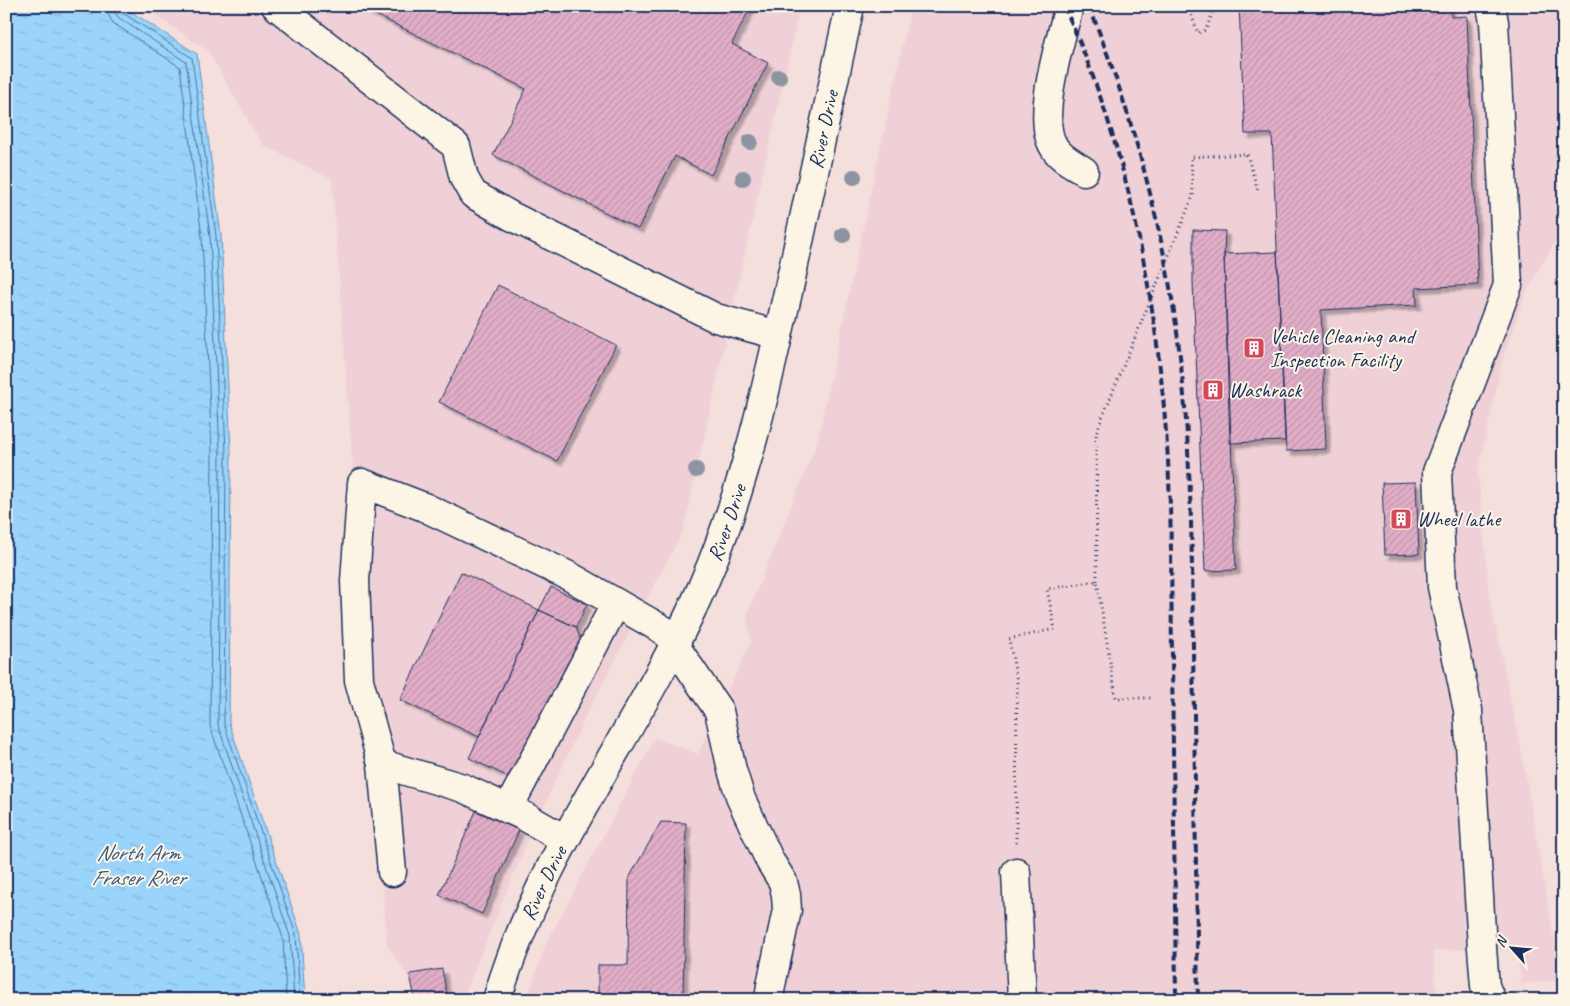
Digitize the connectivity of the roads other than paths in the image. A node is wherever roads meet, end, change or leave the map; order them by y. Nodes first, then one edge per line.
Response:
1 (276, 6) edge
2 (850, 6) edge
3 (1069, 6) edge
4 (1491, 6) edge
5 (1084, 172) dead end
6 (778, 335) junction
7 (616, 603) junction
8 (675, 644) junction
9 (382, 764) junction
10 (508, 809) junction
11 (564, 839) junction
12 (392, 872) dead end
13 (1016, 872) road end
14 (497, 1000) edge
15 (769, 1000) edge
16 (1022, 1000) edge
17 (1491, 1000) edge

1 - 6 street
2 - 6 street, River Drive
3 - 5 street
4 - 17 street
6 - 8 street, River Drive
7 - 8 street
7 - 9 street
7 - 10 street
8 - 11 street, River Drive
8 - 15 street
9 - 10 street
9 - 12 street
10 - 11 street
11 - 14 street, River Drive
13 - 16 street

